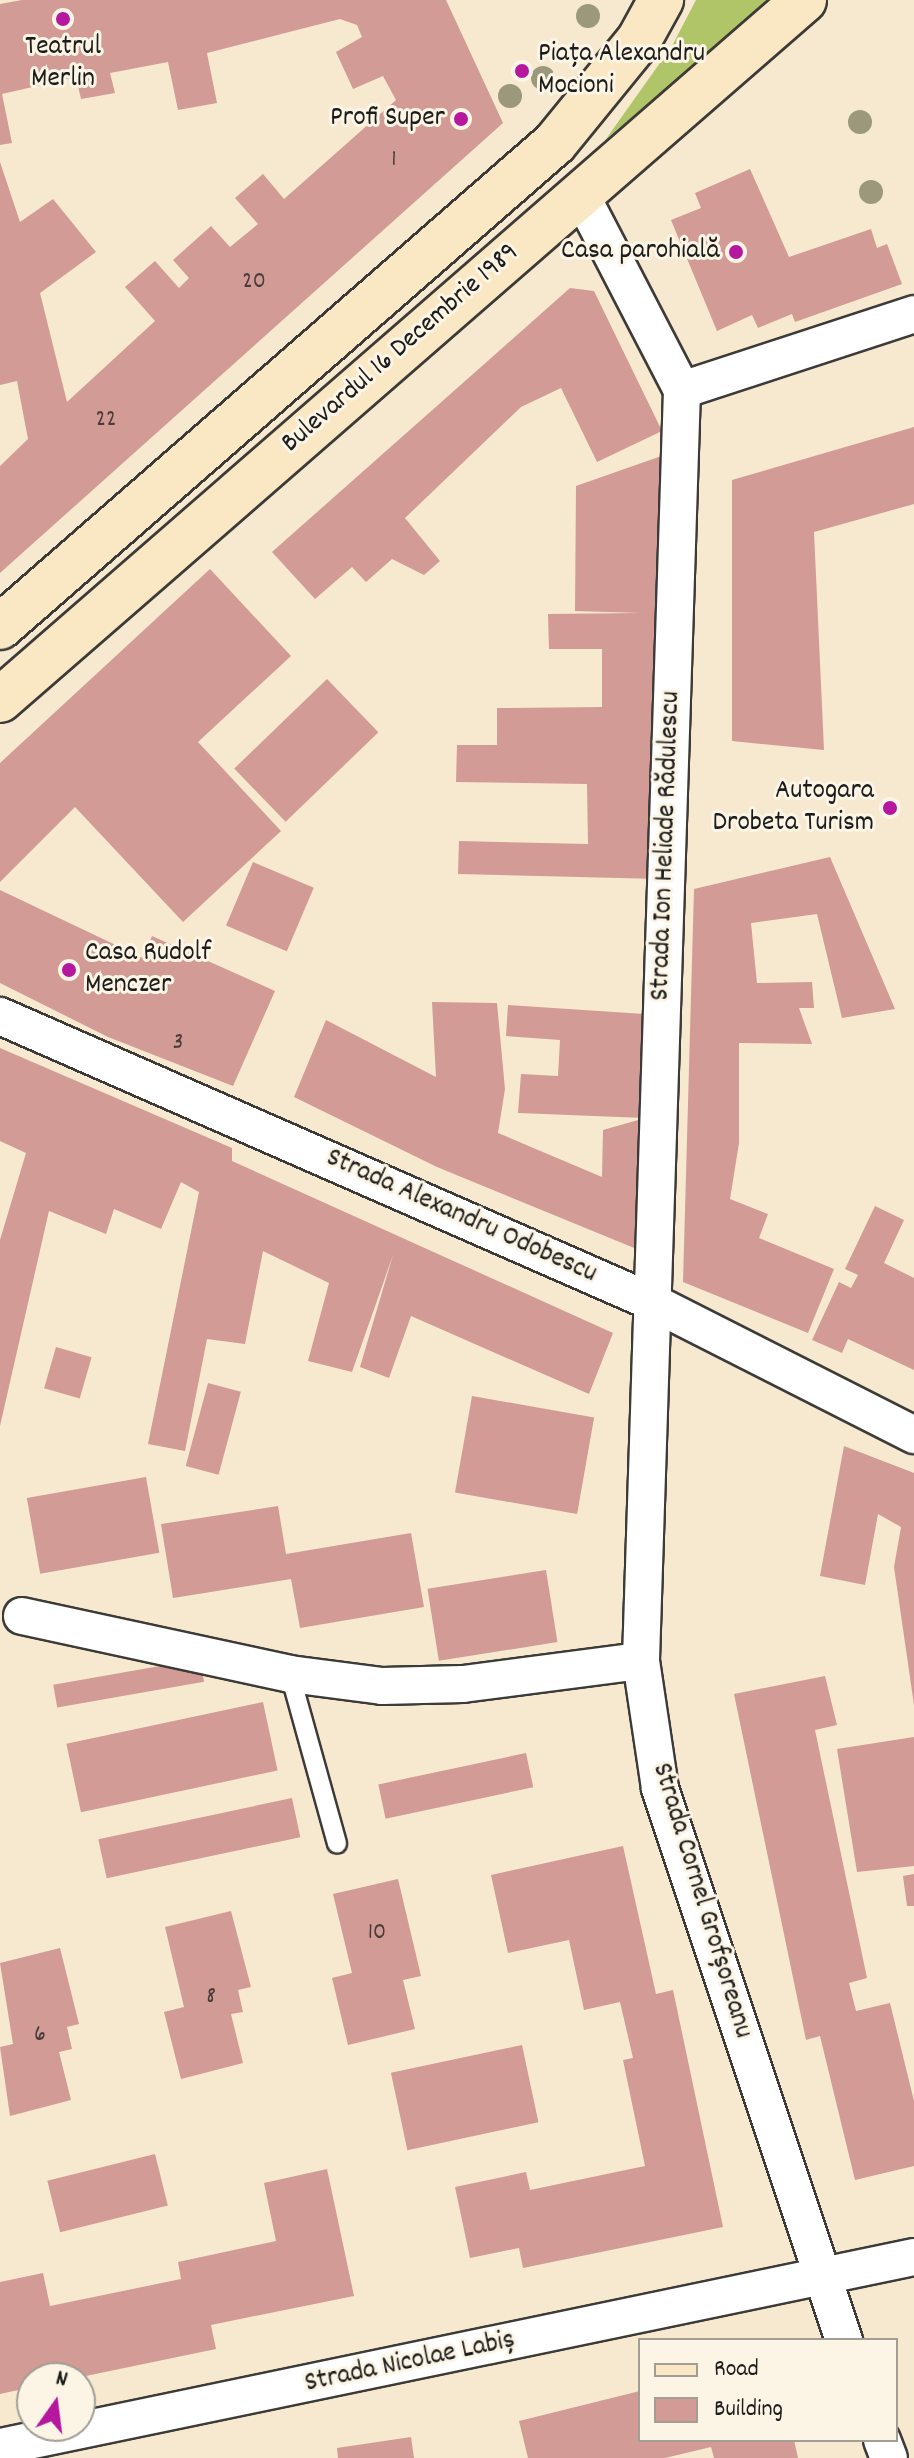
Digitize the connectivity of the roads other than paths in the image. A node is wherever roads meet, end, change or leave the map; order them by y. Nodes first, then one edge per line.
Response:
1 (661, 0) edge
2 (804, 0) edge
3 (582, 197) junction
4 (914, 314) edge
5 (682, 390) junction
6 (0, 627) edge
7 (0, 700) edge
8 (0, 1016) edge
9 (652, 1302) junction
10 (913, 1432) edge
11 (22, 1616) dead end
12 (641, 1661) junction
13 (290, 1674) junction
14 (337, 1844) dead end
15 (914, 2257) edge
16 (820, 2277) junction
17 (843, 2338) edge
18 (0, 2447) edge

1 - 6 main road, Bulevardul 16 Decembrie 1989
2 - 3 main road, Bulevardul 16 Decembrie 1989
3 - 5 street
3 - 7 main road, Bulevardul 16 Decembrie 1989
4 - 5 street
5 - 9 street, Strada Ion Heliade Rădulescu
8 - 9 street, Strada Alexandru Odobescu
9 - 10 street, Strada Alexandru Odobescu
9 - 12 street, Strada Cornel Grofșoreanu
11 - 13 street
12 - 13 street
12 - 16 street, Strada Cornel Grofșoreanu
13 - 14 lane
15 - 16 street, Strada Nicolae Labiș
16 - 17 street, Strada Cornel Grofșoreanu
16 - 18 street, Strada Nicolae Labiș

